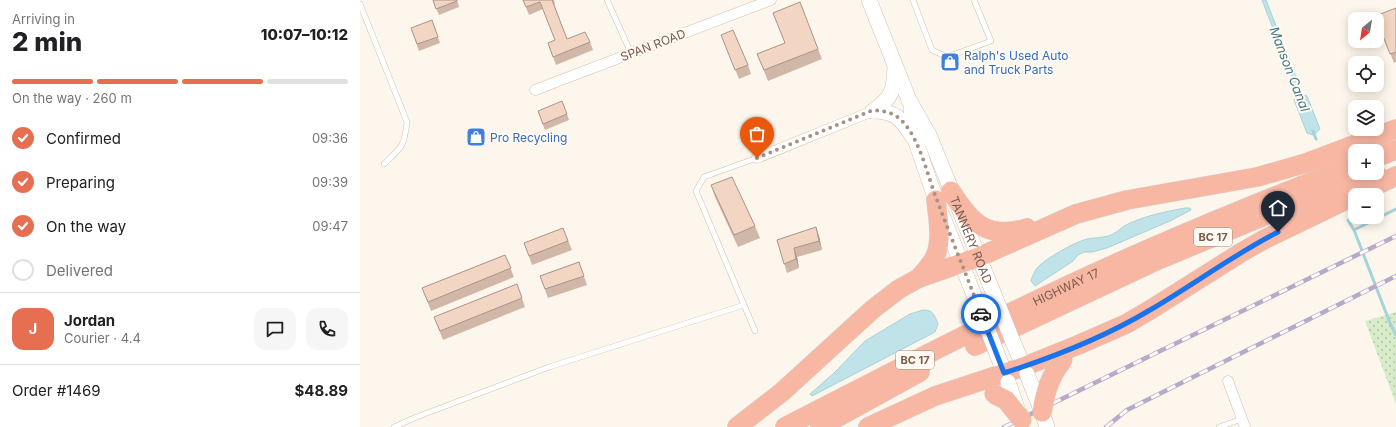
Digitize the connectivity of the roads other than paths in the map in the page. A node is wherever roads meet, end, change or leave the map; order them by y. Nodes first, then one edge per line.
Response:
1 (607, 0) edge
2 (771, 0) edge
3 (870, 0) edge
4 (913, 0) edge
5 (974, 0) edge
6 (360, 4) edge
7 (632, 53) junction
8 (895, 62) junction
9 (535, 90) dead end
10 (909, 100) junction
11 (873, 110) junction
12 (1396, 129) edge
13 (915, 139) junction
14 (1396, 150) edge
15 (1384, 154) edge
16 (757, 158) joint
17 (384, 164) dead end
18 (1396, 165) edge
19 (1348, 168) edge
20 (1384, 170) edge
21 (1396, 176) edge
22 (1357, 180) edge
23 (944, 195) junction
24 (1055, 222) junction
25 (970, 260) junction
26 (919, 278) junction
27 (744, 305) junction
28 (755, 331) dead end
29 (1078, 345) junction
30 (1025, 371) junction
31 (1006, 377) junction
32 (1228, 381) dead end
33 (935, 396) junction
34 (1045, 420) edge
35 (1023, 423) edge
36 (1244, 423) edge
37 (394, 427) edge
38 (737, 427) edge
39 (785, 427) edge
40 (820, 427) edge
41 (868, 427) edge
42 (1219, 427) edge

1 - 7 lane
2 - 7 street, SPAN ROAD
3 - 8 main road, TANNERY ROAD
4 - 5 lane
6 - 17 lane
7 - 9 street, SPAN ROAD
8 - 10 main road, TANNERY ROAD
8 - 11 main road
10 - 13 main road, TANNERY ROAD
10 - 23 main road, TANNERY ROAD
11 - 13 main road
11 - 16 street
12 - 24 highway
13 - 23 main road, TANNERY ROAD
14 - 15 highway
16 - 27 lane
18 - 20 highway, HIGHWAY 17 / BC 17
19 - 39 highway, HIGHWAY 17 / BC 17
21 - 29 highway
22 - 40 highway, HIGHWAY 17 / BC 17
23 - 24 highway
23 - 25 main road, TANNERY ROAD
23 - 26 highway
24 - 25 highway
25 - 26 highway
25 - 30 main road, TANNERY ROAD, bridge
25 - 31 main road, TANNERY ROAD, bridge
26 - 38 highway
27 - 28 lane
27 - 37 lane
29 - 30 highway
29 - 34 highway, bridge
30 - 31 highway
30 - 34 main road, TANNERY ROAD, bridge
31 - 33 highway
31 - 35 main road, TANNERY ROAD, bridge
32 - 36 street
33 - 35 highway, bridge
33 - 41 highway
36 - 42 lane

